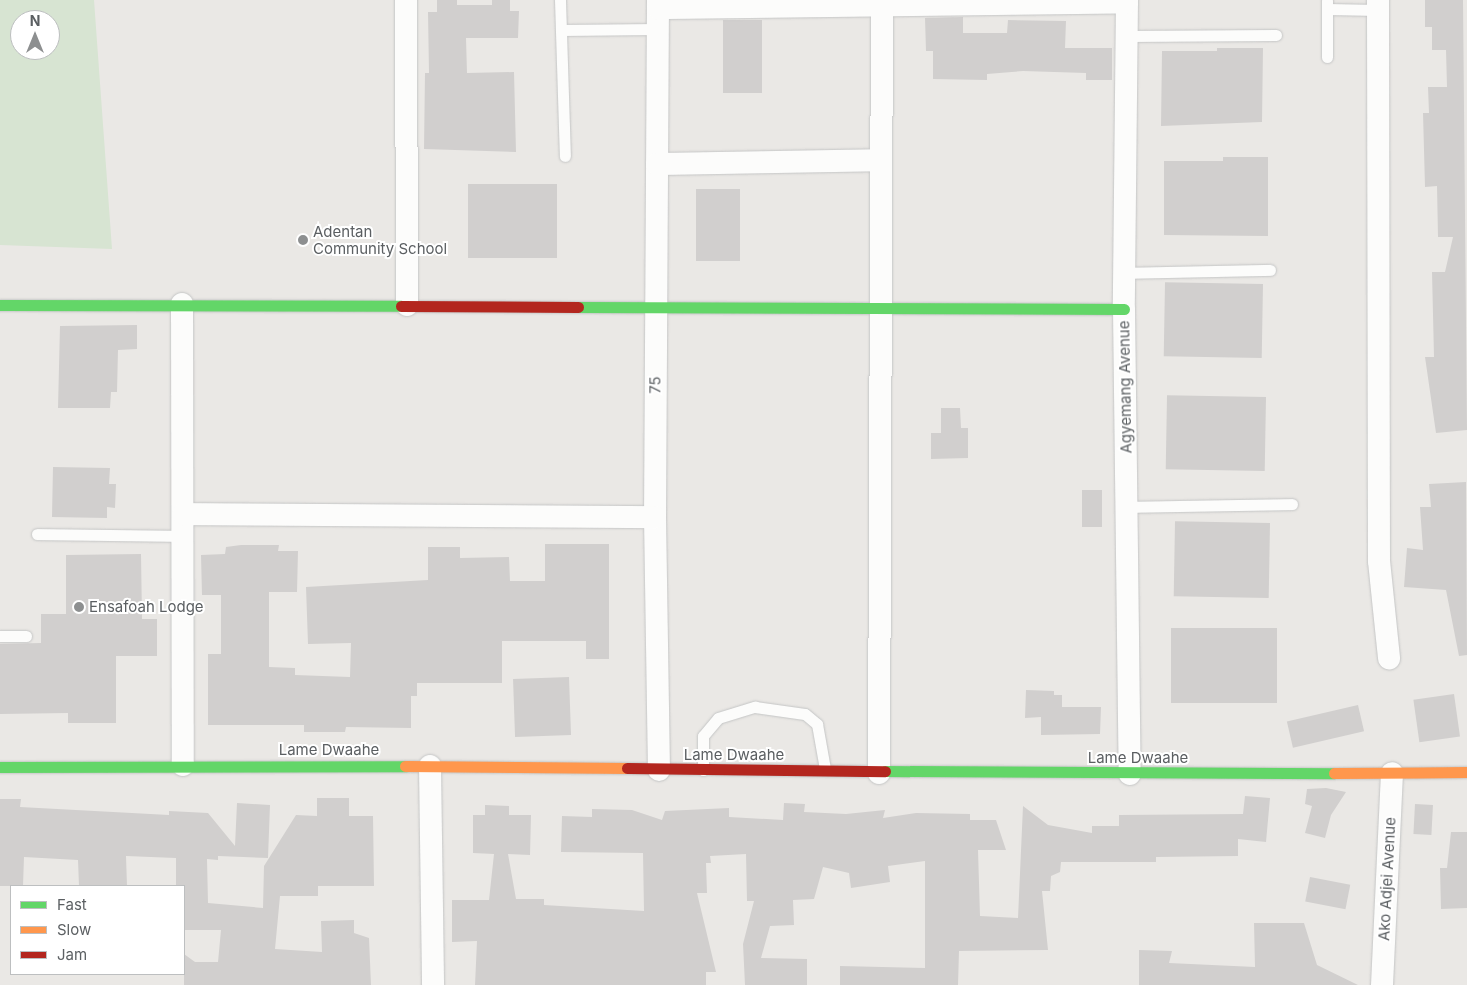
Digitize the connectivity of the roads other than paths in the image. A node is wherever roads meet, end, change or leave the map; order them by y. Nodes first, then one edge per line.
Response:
1 (406, 0) edge
2 (560, 0) edge
3 (1127, 1) edge
4 (882, 3) edge
5 (1327, 5) edge
6 (1378, 5) edge
7 (657, 12) edge
8 (561, 30) junction
9 (1276, 35) dead end
10 (1127, 36) junction
11 (1327, 57) dead end
12 (565, 156) dead end
13 (881, 160) junction
14 (657, 164) junction
15 (1270, 270) dead end
16 (1124, 273) junction
17 (182, 304) junction
18 (0, 305) edge
19 (407, 305) junction
20 (655, 307) junction
21 (880, 308) junction
22 (1124, 309) junction
23 (1292, 504) dead end
24 (1126, 507) junction
25 (655, 517) junction
26 (183, 525) junction
27 (36, 534) dead end
28 (0, 636) edge
29 (26, 636) dead end
30 (1389, 658) dead end
31 (183, 764) junction
32 (430, 766) junction
33 (0, 767) edge
34 (825, 769) junction
35 (659, 770) junction
36 (703, 770) junction
37 (1467, 772) edge
38 (879, 773) junction
39 (1392, 773) junction
40 (1130, 774) junction
41 (433, 985) edge
42 (1382, 985) edge

1 - 19 street
2 - 8 lane
3 - 4 street
3 - 10 street, Agyemang Avenue
4 - 7 street
4 - 13 street
5 - 6 lane
5 - 11 lane
6 - 30 street
7 - 8 lane
7 - 14 street, 75
8 - 12 lane
9 - 10 lane
10 - 16 street, Agyemang Avenue
13 - 14 street
13 - 21 street
14 - 20 street, 75
15 - 16 lane
16 - 22 street, Agyemang Avenue
17 - 18 street
17 - 19 street
17 - 26 street
19 - 20 street
20 - 21 street
20 - 25 street, 75
21 - 22 street
21 - 38 street
22 - 24 street, Agyemang Avenue
23 - 24 lane
24 - 40 street, Agyemang Avenue
25 - 26 street
25 - 35 street, 75
26 - 27 lane
26 - 31 street
28 - 29 lane
31 - 32 street, Lame Dwaahe
31 - 33 street, Lame Dwaahe
32 - 35 street, Lame Dwaahe
32 - 41 street
34 - 36 street, Lame Dwaahe
34 - 36 lane
34 - 38 street, Lame Dwaahe
35 - 36 street, Lame Dwaahe
37 - 39 street, Lame Dwaahe
38 - 40 street, Lame Dwaahe
39 - 40 street, Lame Dwaahe
39 - 42 street, Ako Adjei Avenue

